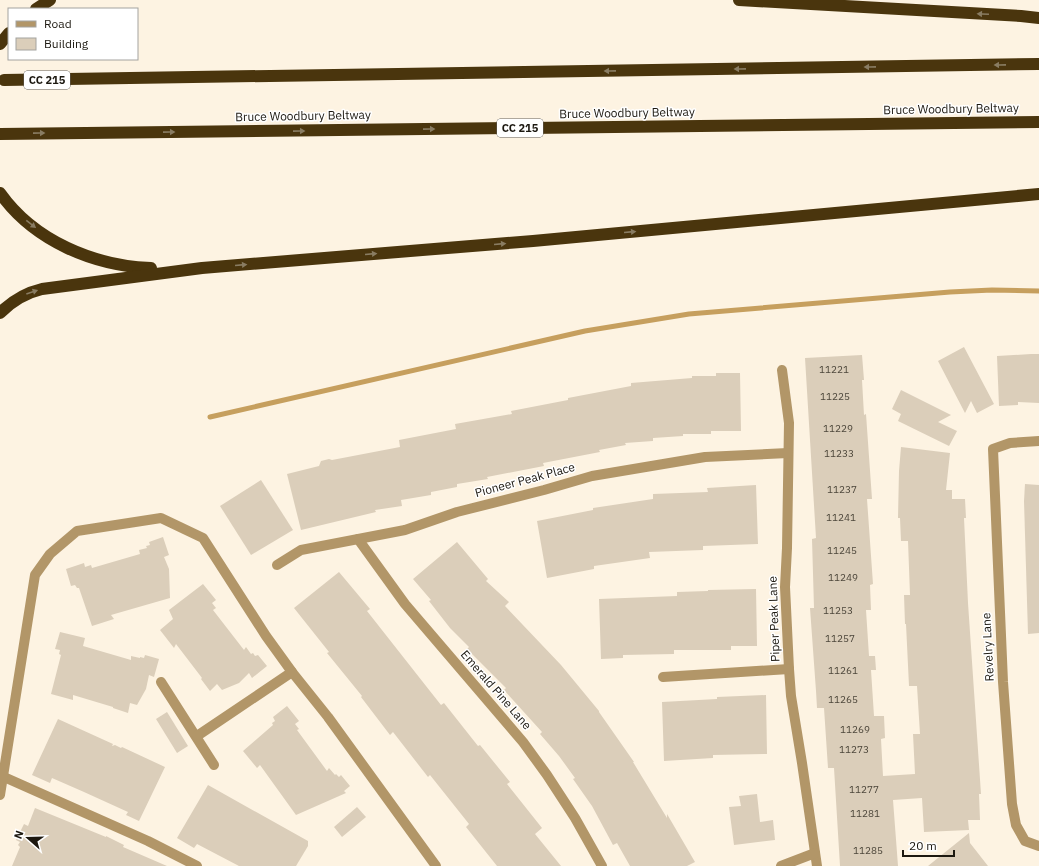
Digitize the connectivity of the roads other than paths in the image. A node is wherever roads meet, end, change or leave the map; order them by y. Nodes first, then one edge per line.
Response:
1 (50, 0) edge
2 (739, 0) edge
3 (38, 8) edge
4 (1039, 18) edge
5 (8, 34) edge
6 (0, 44) edge
7 (1039, 64) edge
8 (4, 80) dead end
9 (1039, 122) edge
10 (0, 134) edge
11 (1039, 194) edge
12 (1, 195) edge
13 (202, 268) junction
14 (0, 313) edge
15 (782, 370) dead end
16 (1039, 441) edge
17 (788, 453) junction
18 (358, 539) junction
19 (277, 565) dead end
20 (789, 669) junction
21 (292, 672) junction
22 (663, 677) dead end
23 (161, 682) dead end
24 (197, 736) junction
25 (214, 765) dead end
26 (4, 777) junction
27 (0, 795) edge
28 (1039, 846) edge
29 (815, 853) junction
30 (197, 866) edge
31 (436, 866) edge
32 (602, 866) edge
33 (781, 866) edge
34 (816, 866) edge

1 - 3 highway
4 -> 2 highway
5 - 6 highway
7 -> 8 highway, CC 215
10 -> 9 highway, Bruce Woodbury Beltway / CC 215
13 -> 11 highway
12 -> 13 highway
14 -> 13 highway
15 - 17 street, Piper Peak Lane
16 - 28 street, Revelry Lane
17 - 18 street, Pioneer Peak Place
17 - 20 street, Piper Peak Lane
18 - 19 street, Pioneer Peak Place
18 - 32 street, Emerald Pine Lane
20 - 22 street
20 - 29 street, Piper Peak Lane
21 - 24 street
21 - 26 street
21 - 31 street
23 - 24 street
24 - 25 street
26 - 27 street
26 - 30 street
29 - 33 street
29 - 34 street, Piper Peak Lane

